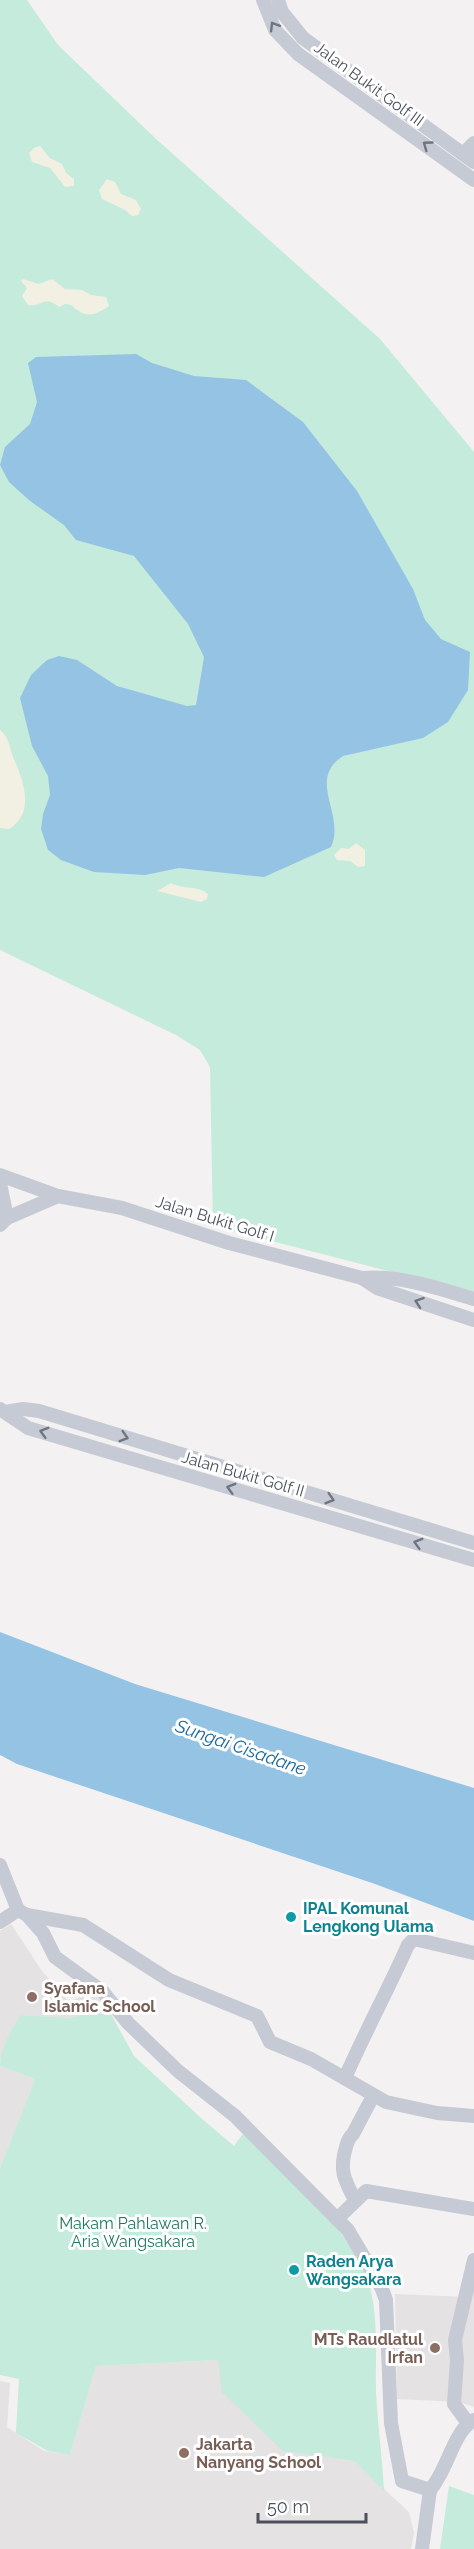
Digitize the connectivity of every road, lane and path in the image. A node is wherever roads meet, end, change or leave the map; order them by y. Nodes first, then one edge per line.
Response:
1 (263, 0) edge
2 (278, 0) edge
3 (474, 142) edge
4 (469, 158) edge
5 (474, 180) edge
6 (0, 1175) edge
7 (0, 1182) edge
8 (58, 1196) junction
9 (3, 1221) edge
10 (362, 1278) junction
11 (474, 1299) edge
12 (474, 1320) edge
13 (3, 1410) edge
14 (474, 1543) edge
15 (474, 1560) edge
16 (0, 1865) edge
17 (14, 1915) edge
18 (474, 1953) edge
19 (345, 2078) junction
20 (373, 2096) junction
21 (474, 2116) edge
22 (355, 2200) junction
23 (474, 2209) edge
24 (337, 2219) junction
25 (474, 2260) edge
26 (471, 2422) edge
27 (430, 2490) junction
28 (422, 2549) edge

5 -> 1 street, Jalan Bukit Golf III
2 - 4 street, Jalan Bukit Golf III
3 - 4 street
6 - 8 street, Jalan Bukit Golf I
7 - 9 street
8 - 9 street
8 - 10 street, Jalan Bukit Golf I
10 - 11 street, Jalan Bukit Golf I
12 -> 10 street, Jalan Bukit Golf I
13 -> 14 street, Jalan Bukit Golf II
15 -> 13 street, Jalan Bukit Golf II
16 - 17 street
17 - 19 street
17 - 24 street
18 - 19 street
19 - 20 street
20 - 21 street
20 - 22 street
22 - 23 street
22 - 24 street
24 - 27 street
25 - 26 street
26 - 27 street
27 - 28 street

